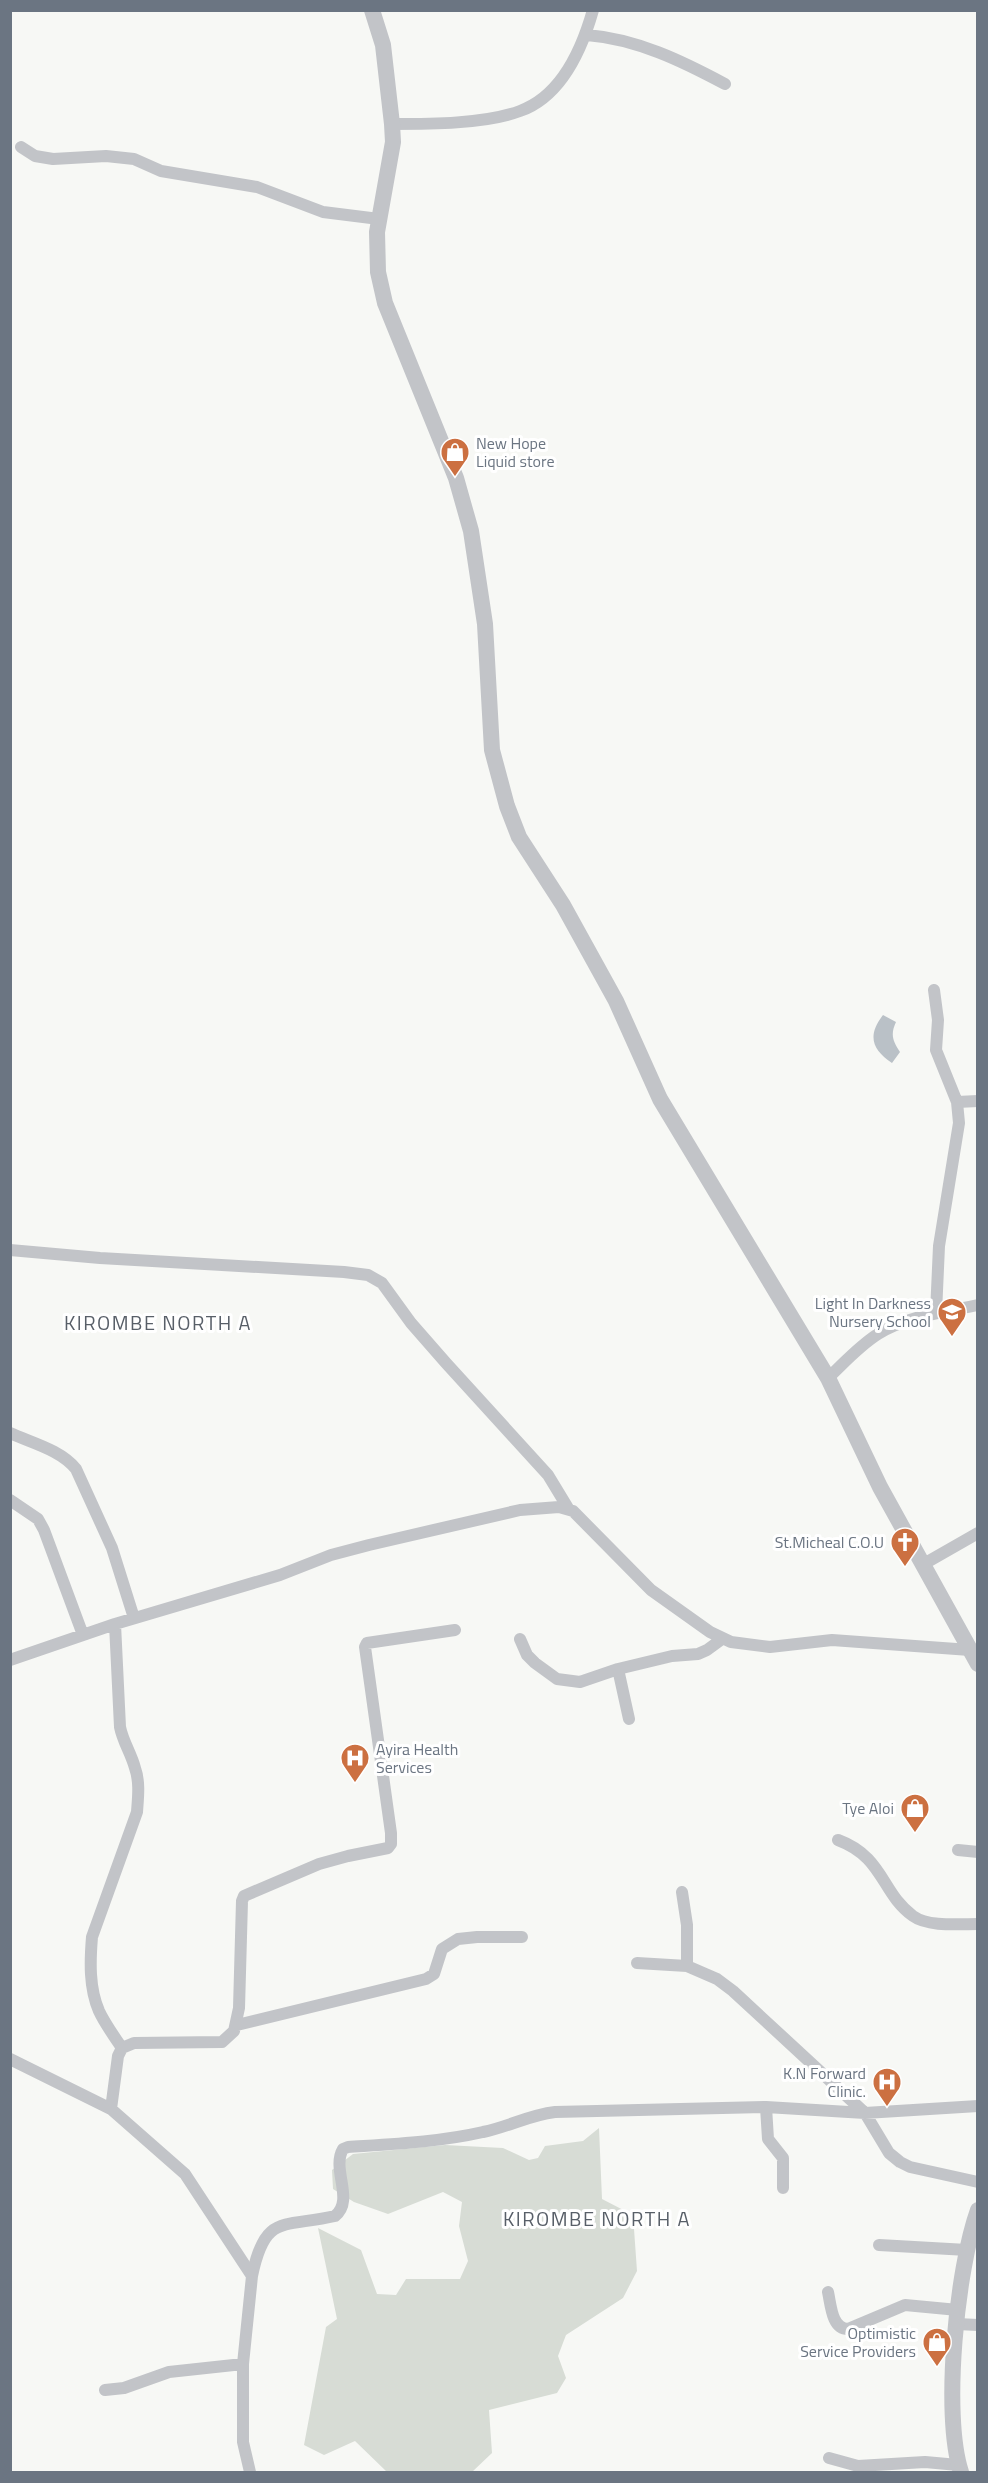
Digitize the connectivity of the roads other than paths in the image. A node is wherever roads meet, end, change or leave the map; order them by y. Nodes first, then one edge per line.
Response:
1 (372, 10) edge
2 (593, 10) edge
3 (587, 35) junction
4 (725, 84) dead end
5 (392, 124) junction
6 (21, 147) dead end
7 (379, 219) junction
8 (934, 990) dead end
9 (978, 1101) edge
10 (957, 1102) junction
11 (10, 1250) edge
12 (978, 1305) edge
13 (936, 1313) junction
14 (828, 1378) junction
15 (10, 1432) edge
16 (10, 1500) edge
17 (568, 1508) junction
18 (978, 1533) edge
19 (922, 1565) junction
20 (134, 1618) junction
21 (115, 1624) junction
22 (455, 1630) dead end
23 (83, 1635) junction
24 (520, 1639) dead end
25 (722, 1639) junction
26 (974, 1657) edge
27 (10, 1660) edge
28 (618, 1669) junction
29 (629, 1719) dead end
30 (838, 1840) dead end
31 (958, 1850) dead end
32 (978, 1852) edge
33 (682, 1892) dead end
34 (978, 1924) edge
35 (522, 1937) dead end
36 (637, 1964) dead end
37 (687, 1966) junction
38 (237, 2025) junction
39 (122, 2048) junction
40 (10, 2059) edge
41 (978, 2106) edge
42 (765, 2107) junction
43 (111, 2109) junction
44 (865, 2114) junction
45 (978, 2182) edge
46 (783, 2188) dead end
47 (978, 2210) edge
48 (879, 2245) dead end
49 (967, 2250) junction
50 (252, 2276) junction
51 (828, 2292) dead end
52 (958, 2317) junction
53 (978, 2325) edge
54 (243, 2364) junction
55 (105, 2390) dead end
56 (829, 2458) dead end
57 (960, 2468) edge
58 (250, 2472) edge

1 - 5 street
2 - 3 street
3 - 4 street
3 - 5 street
5 - 7 street
6 - 7 street
7 - 14 street
8 - 10 street
9 - 10 street
10 - 13 street
11 - 17 street
12 - 13 street
13 - 14 street
14 - 19 street
15 - 20 street
16 - 23 street
17 - 20 street
17 - 25 street
18 - 19 street
19 - 26 street
20 - 21 street
21 - 23 street
21 - 39 street
22 - 38 street
23 - 27 street
24 - 28 street
25 - 26 street
25 - 28 street
28 - 29 street
30 - 34 street
31 - 32 street
33 - 37 street
35 - 38 street
36 - 37 street
37 - 44 street
38 - 39 street
39 - 43 street
40 - 43 street
41 - 44 street
42 - 44 street
42 - 46 street
42 - 50 street
43 - 50 street
44 - 45 street
47 - 49 street
48 - 49 street
49 - 52 street
50 - 54 street
51 - 52 street
52 - 53 street
52 - 57 street
54 - 55 street
54 - 58 street
56 - 57 street

